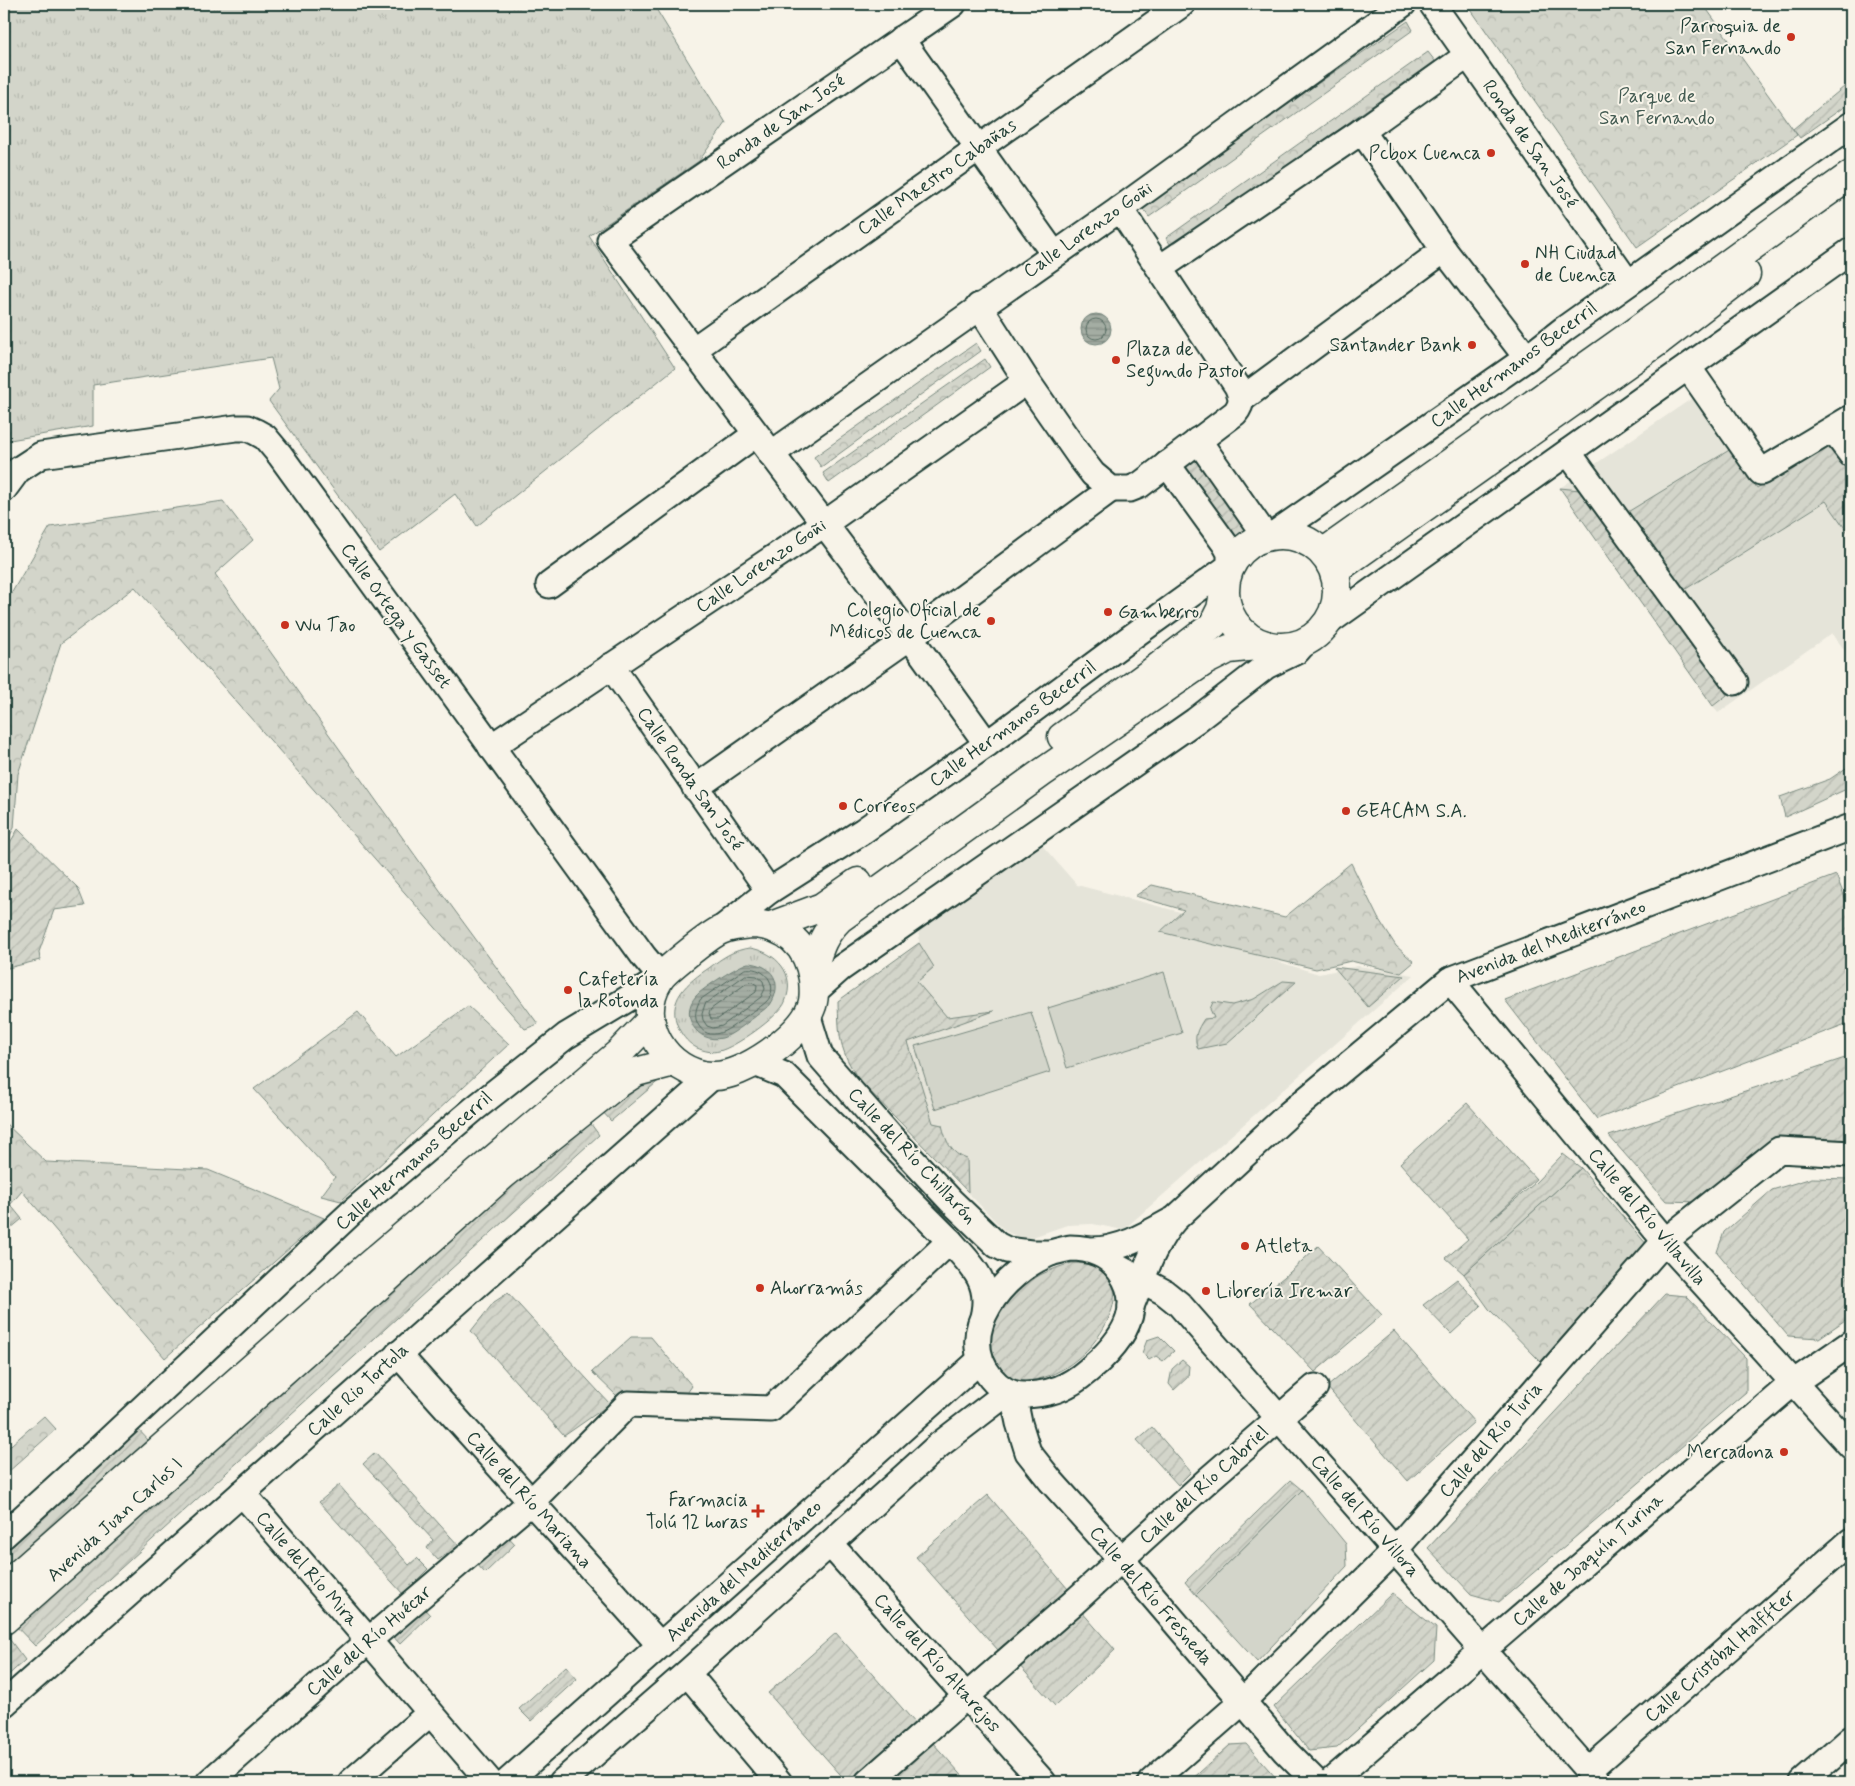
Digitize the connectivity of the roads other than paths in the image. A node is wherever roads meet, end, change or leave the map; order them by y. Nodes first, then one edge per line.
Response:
1 (953, 4) edge
2 (1182, 4) edge
3 (1403, 4) edge
4 (1432, 4) edge
5 (901, 39) junction
6 (1468, 55) junction
7 (1851, 125) edge
8 (1362, 131) junction
9 (978, 148) junction
10 (1851, 176) edge
11 (1851, 194) edge
12 (1120, 209) junction
13 (1444, 250) junction
14 (1851, 251) edge
15 (1054, 254) junction
16 (1160, 268) junction
17 (1628, 283) junction
18 (979, 306) junction
19 (692, 350) junction
20 (1527, 358) junction
21 (1688, 367) junction
22 (1027, 381) junction
23 (1242, 399) junction
24 (1842, 424) edge
25 (756, 434) junction
26 (1198, 440) junction
27 (1568, 452) junction
28 (771, 454) junction
29 (1851, 454) edge
30 (41, 455) junction
31 (4, 460) edge
32 (1167, 464) junction
33 (4, 489) edge
34 (1111, 489) junction
35 (824, 524) junction
36 (1270, 536) junction
37 (1328, 562) junction
38 (1230, 566) junction
39 (549, 585) dead end
40 (1224, 594) junction
41 (1327, 623) junction
42 (910, 637) junction
43 (1304, 643) junction
44 (1265, 645) junction
45 (611, 666) junction
46 (1735, 682) dead end
47 (987, 744) junction
48 (491, 746) junction
49 (695, 788) junction
50 (1851, 827) edge
51 (769, 891) junction
52 (771, 926) junction
53 (720, 930) junction
54 (660, 978) junction
55 (1450, 980) junction
56 (811, 993) junction
57 (650, 1021) junction
58 (674, 1062) junction
59 (755, 1063) junction
60 (713, 1076) junction
61 (1851, 1154) edge
62 (1175, 1218) junction
63 (950, 1241) junction
64 (1665, 1241) junction
65 (1091, 1250) junction
66 (1050, 1253) junction
67 (1117, 1267) junction
68 (1141, 1279) junction
69 (1131, 1306) junction
70 (984, 1312) junction
71 (1851, 1343) edge
72 (398, 1354) junction
73 (980, 1360) junction
74 (1793, 1383) junction
75 (1315, 1387) dead end
76 (1011, 1393) junction
77 (220, 1411) junction
78 (1279, 1418) junction
79 (1851, 1446) edge
80 (242, 1493) junction
81 (531, 1502) junction
82 (4, 1535) edge
83 (1851, 1541) edge
84 (830, 1544) junction
85 (1394, 1551) junction
86 (1121, 1559) junction
87 (4, 1587) edge
88 (4, 1620) edge
89 (368, 1640) junction
90 (660, 1646) junction
91 (1483, 1650) junction
92 (687, 1673) junction
93 (966, 1695) junction
94 (1242, 1702) junction
95 (4, 1704) edge
96 (430, 1713) junction
97 (1851, 1740) edge
98 (1593, 1777) edge
99 (210, 1782) edge
100 (351, 1782) edge
101 (490, 1782) edge
102 (507, 1782) edge
103 (562, 1782) edge
104 (779, 1782) edge
105 (868, 1782) edge
106 (1043, 1782) edge
107 (1151, 1782) edge
108 (1316, 1782) edge
109 (1330, 1782) edge
110 (1802, 1782) edge

1 - 5 street, Ronda de San José
2 - 9 street, Calle Maestro Cabañas
3 - 12 street, Calle Lorenzo Goñi
4 - 6 street, Ronda de San José
5 - 9 street
5 - 19 street, Ronda de San José
6 - 8 street
6 - 17 street, Ronda de San José
7 - 17 street, Calle Hermanos Becerril
8 - 13 street
8 - 16 street
9 - 15 street
9 - 19 street, Calle Maestro Cabañas
10 - 37 main road
11 - 37 main road
12 - 15 street, Calle Lorenzo Goñi
12 - 16 street
13 - 20 street
13 - 23 street
14 - 21 street, Calle Hermanos Becerril
15 - 18 street, Calle Lorenzo Goñi
16 - 23 street
17 - 20 street, Calle Hermanos Becerril
18 - 22 street
18 - 28 street, Calle Lorenzo Goñi
19 - 25 street
20 - 36 street, Calle Hermanos Becerril
21 - 24 street
21 - 27 street, Calle Hermanos Becerril
22 - 34 street
22 - 35 street, Calle Lorenzo Goñi
23 - 26 street
24 - 29 street
25 - 28 street
25 - 39 street
26 - 32 street
26 - 36 street
27 - 41 street, Calle Hermanos Becerril
27 - 46 street
28 - 35 street
30 - 31 street, Calle Ortega y Gasset
30 - 33 street, Calle Ortega y Gasset
30 - 48 street, Calle Ortega y Gasset
32 - 34 street
32 - 38 street
34 - 42 street
35 - 42 street
35 - 45 street, Calle Lorenzo Goñi
36 - 37 main road
36 - 38 main road, Calle Hermanos Becerril
37 - 41 main road, Calle Hermanos Becerril
38 - 40 main road, Calle Hermanos Becerril
38 - 47 street, Calle Hermanos Becerril
40 - 44 main road, Calle Hermanos Becerril
40 - 52 main road, Calle Hermanos Becerril
41 - 43 main road, Calle Hermanos Becerril
42 - 47 street
42 - 49 street
43 - 44 main road, Calle Hermanos Becerril
43 - 56 street, Calle Hermanos Becerril
44 - 56 main road, Calle Hermanos Becerril
45 - 48 street, Calle Lorenzo Goñi
45 - 49 street, Calle Ronda San José
47 - 51 street, Calle Hermanos Becerril
48 - 54 street, Calle Ortega y Gasset
49 - 51 street, Calle Ronda San José
50 - 55 street, Avenida del Mediterráneo
51 - 53 street, Calle Hermanos Becerril
52 - 53 main road
52 - 56 main road
53 - 54 main road
54 - 57 main road
54 - 82 street, Calle Hermanos Becerril
55 - 62 street, Avenida del Mediterráneo
55 - 64 street, Calle del Río Villavilla
56 - 59 main road
56 - 66 street, Calle del Río Chillarón
57 - 58 main road
57 - 77 main road
58 - 60 main road
58 - 77 main road
59 - 60 main road
59 - 63 street, Calle del Río Chillarón
60 - 72 street, Calle Rio Tortola
61 - 64 street, Calle del Río Turia
62 - 65 street
62 - 68 street
63 - 70 street, Calle del Río Chillarón
63 - 81 street, Calle del Río Huécar
64 - 74 street, Calle del Río Villavilla
64 - 85 street, Calle del Río Turia
65 - 66 street
65 - 67 street
66 - 70 street
67 - 68 street, Calle del Río Villora
67 - 69 street
68 - 69 street
68 - 78 street, Calle del Río Villora
69 - 76 street
70 - 73 street
71 - 74 street, Calle de Joaquín Turina
72 - 80 street, Calle Rio Tortola
72 - 81 street, Calle del Río Mariana
73 - 76 street
73 - 90 street, Avenida del Mediterráneo
74 - 79 street, Calle del Río Villavilla
74 - 91 street, Calle de Joaquín Turina
75 - 78 street, Calle del Río Cabriel
76 - 84 street, Avenida del Mediterráneo
76 - 86 street, Calle del Río Fresneda
77 - 87 main road, Avenida Juan Carlos I
77 - 88 main road, Avenida Juan Carlos I
78 - 85 street, Calle del Río Villora
78 - 86 street, Calle del Río Cabriel
80 - 89 street, Calle del Río Mira
80 - 95 street, Calle Rio Tortola
81 - 89 street, Calle del Río Huécar
81 - 90 street, Calle del Río Mariana
83 - 98 street, Calle Cristóbal Halffter
84 - 92 street, Avenida del Mediterráneo
84 - 93 street, Calle del Río Altarejos
85 - 91 street, Calle del Río Villora
85 - 94 street, Calle del Río Turia
86 - 93 street, Calle del Río Cabriel
86 - 94 street, Calle del Río Fresneda
89 - 96 street, Calle del Río Mira
89 - 99 street, Calle del Río Huécar
90 - 102 street, Avenida del Mediterráneo
91 - 98 street, Calle del Río Villora
91 - 109 street, Calle de Joaquín Turina
92 - 103 street, Avenida del Mediterráneo
92 - 104 street
93 - 105 street, Calle del Río Cabriel
93 - 106 street, Calle del Río Altarejos
94 - 107 street, Calle del Río Turia
94 - 108 street, Calle del Río Fresneda
96 - 100 street
96 - 101 street, Calle del Río Mira
97 - 110 street

